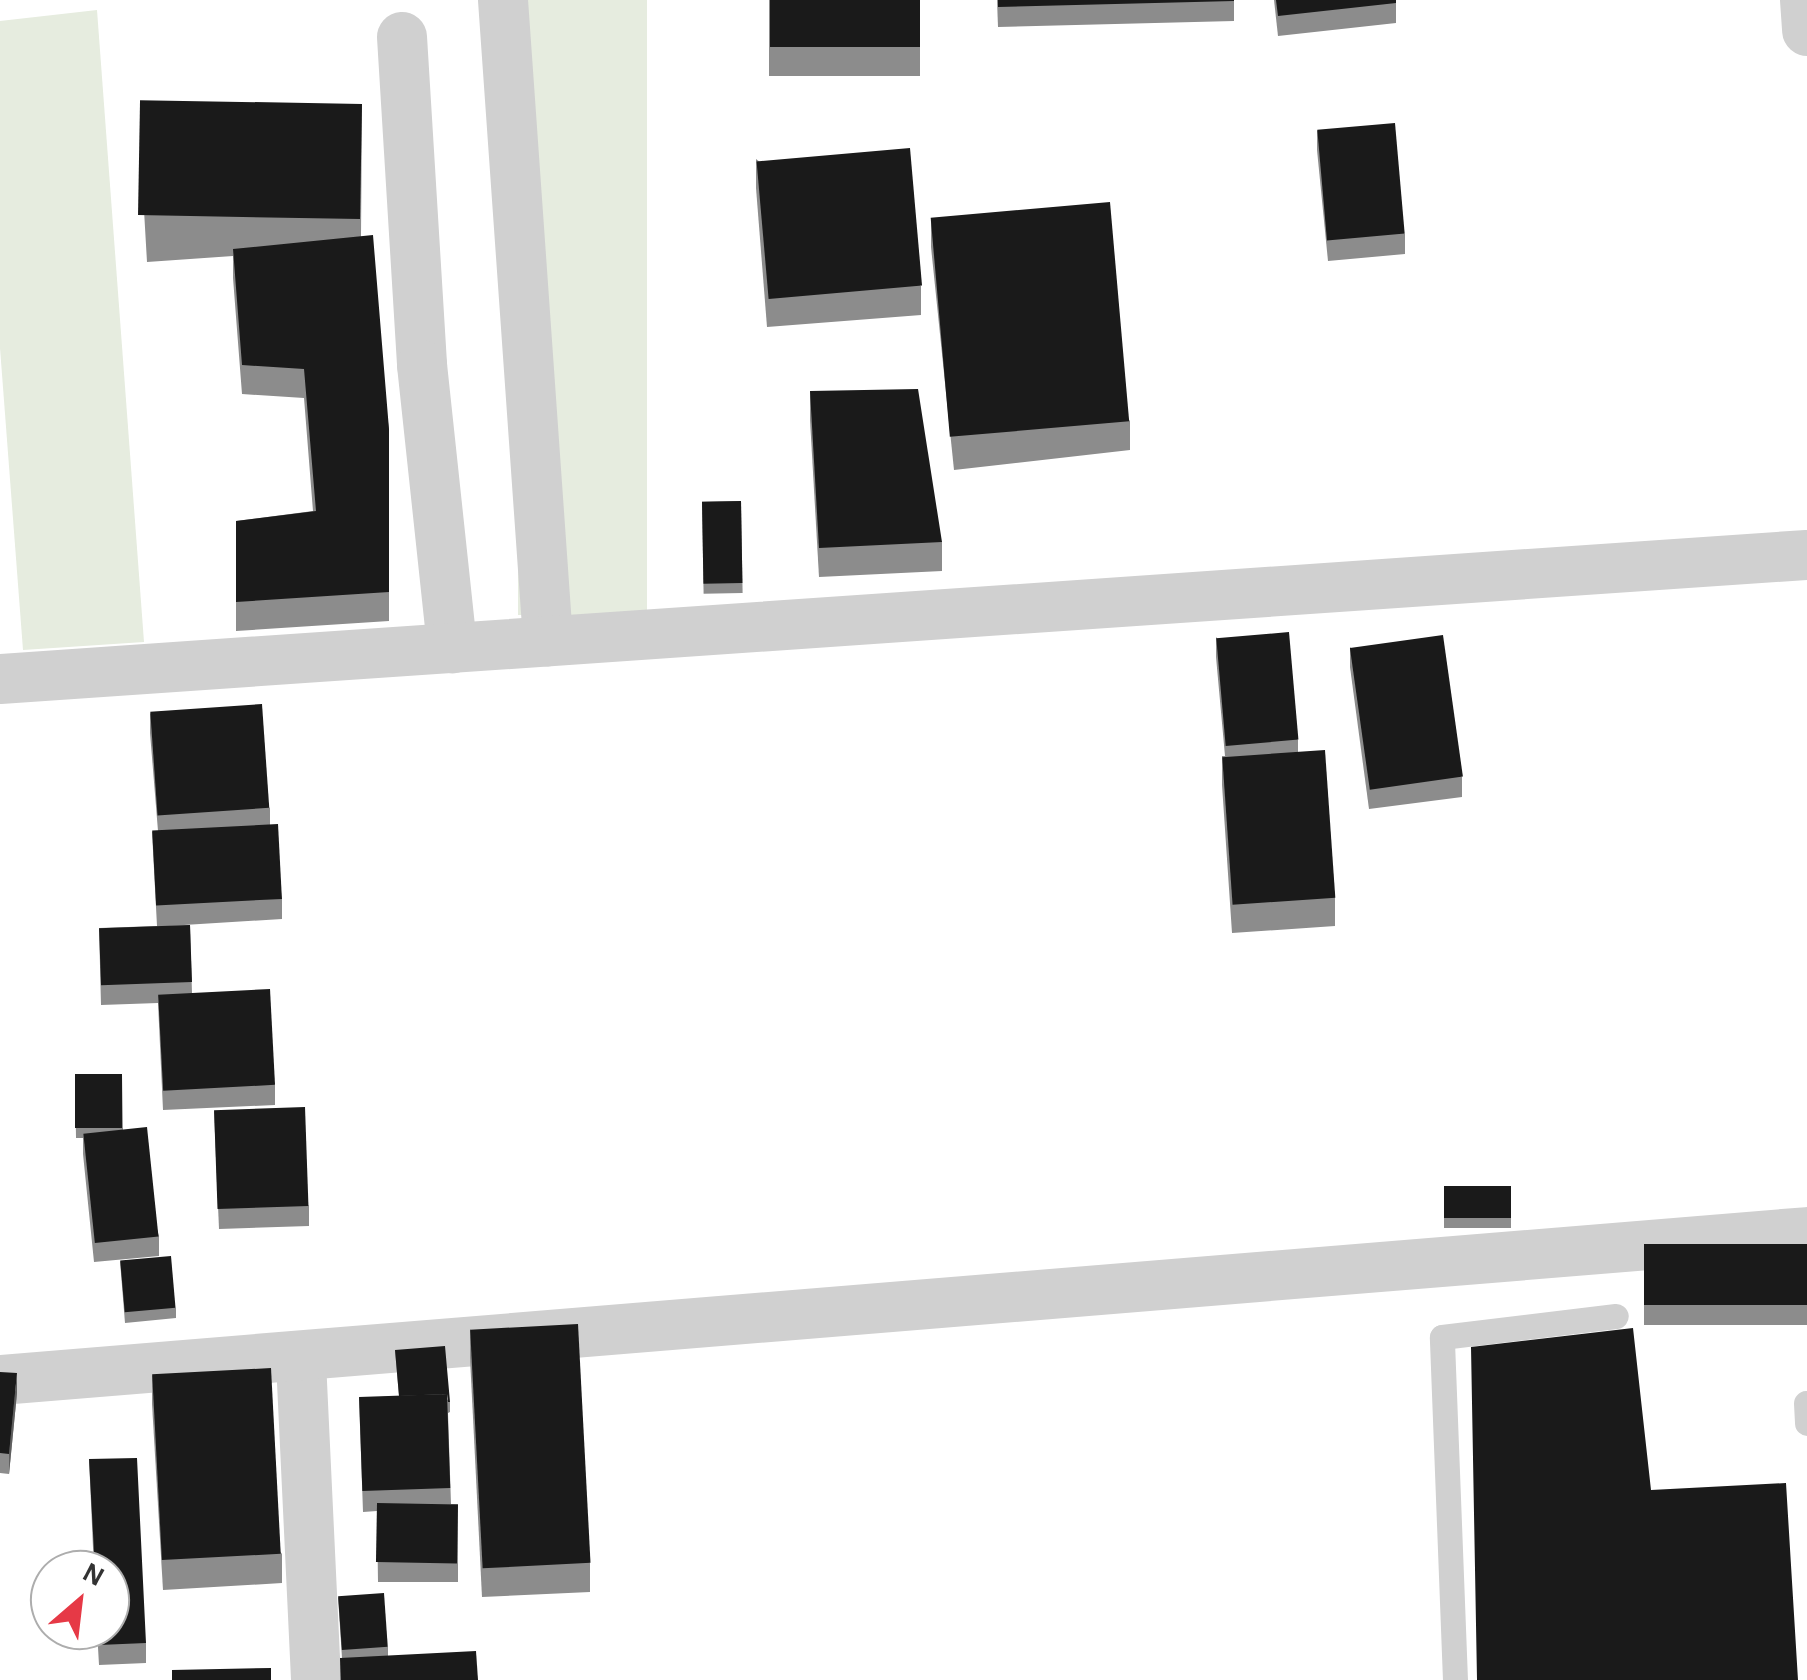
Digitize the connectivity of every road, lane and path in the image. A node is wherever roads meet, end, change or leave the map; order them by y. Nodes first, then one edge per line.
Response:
1 (502, 0) edge
2 (1805, 0) edge
3 (1807, 31) edge
4 (402, 37) dead end
5 (1807, 555) edge
6 (548, 642) junction
7 (452, 648) junction
8 (0, 679) edge
9 (1807, 1232) edge
10 (1616, 1316) dead end
11 (301, 1360) junction
12 (0, 1380) edge
13 (316, 1680) edge
14 (1454, 1680) edge

1 - 6 street
2 - 3 street
4 - 7 street
5 - 6 street
6 - 7 street
7 - 8 street
9 - 11 street
10 - 14 lane
11 - 12 street
11 - 13 street

